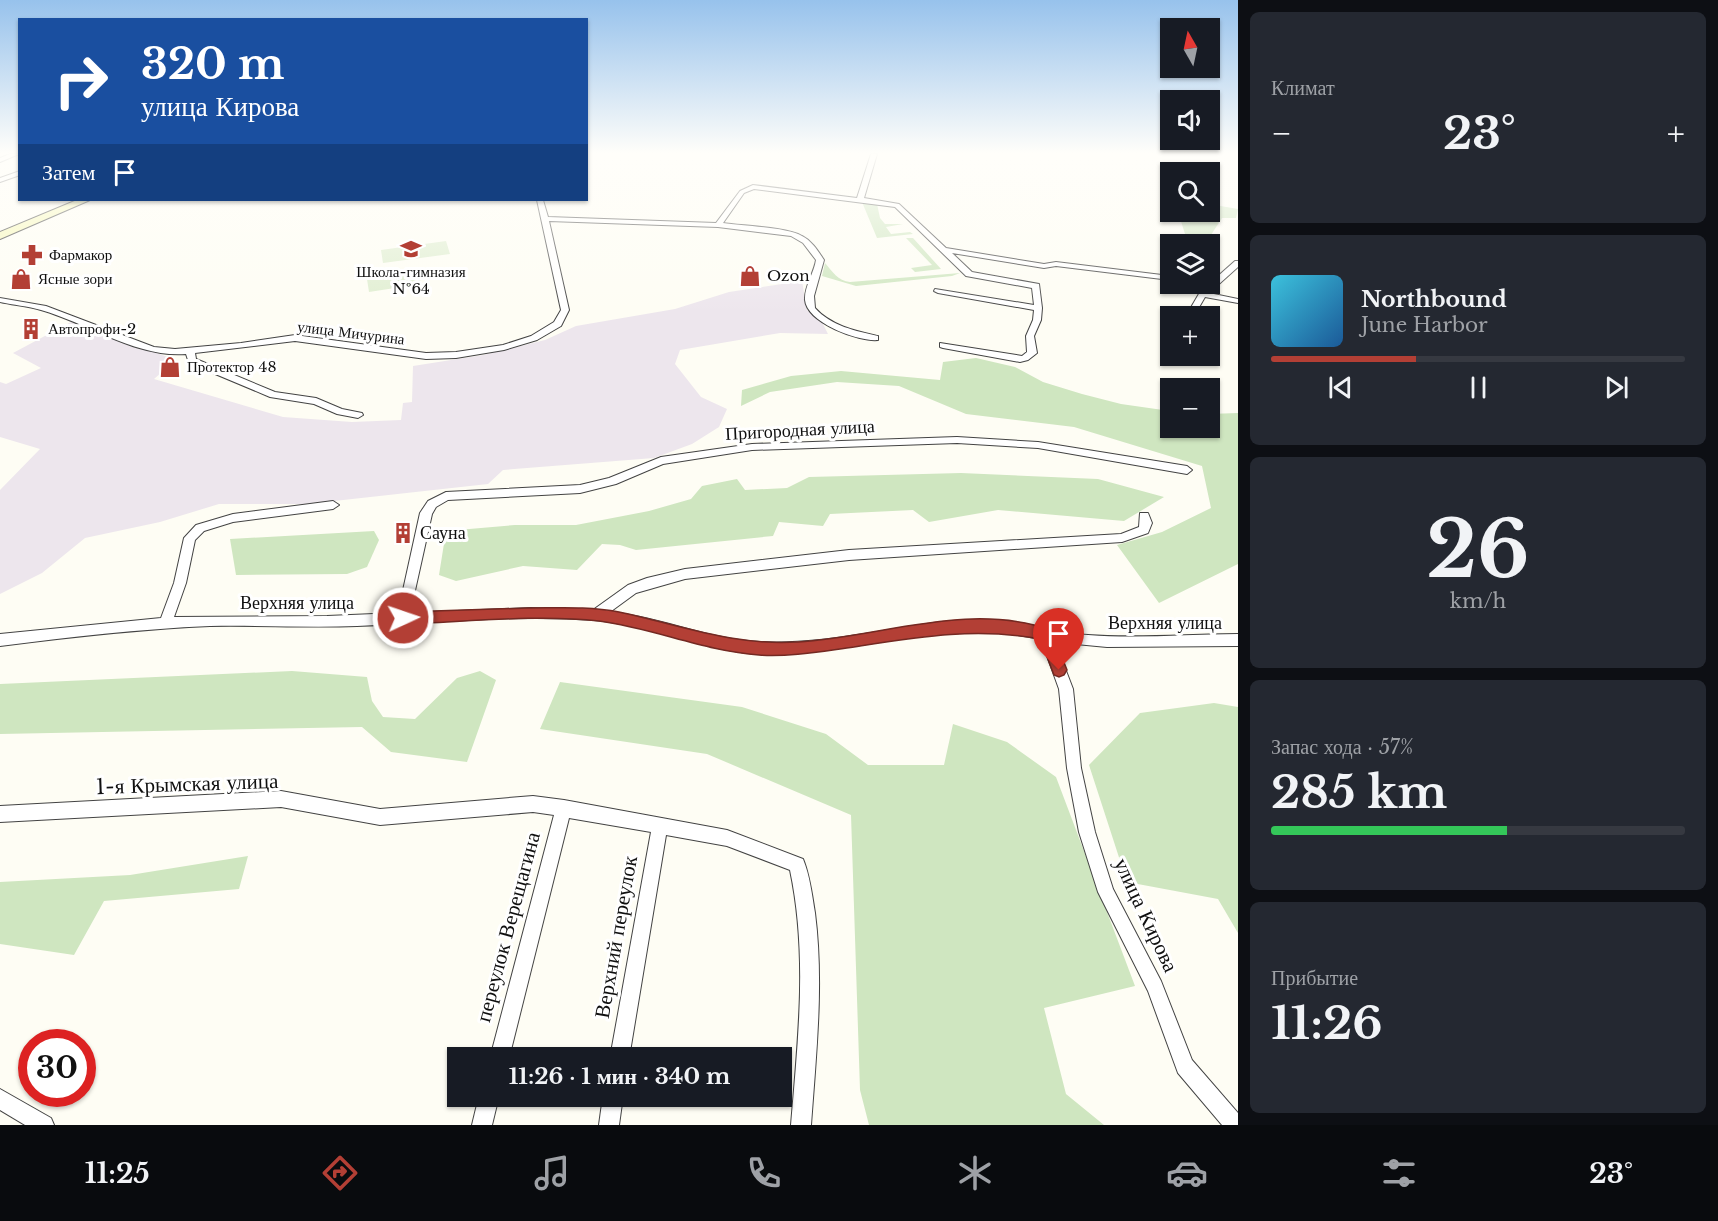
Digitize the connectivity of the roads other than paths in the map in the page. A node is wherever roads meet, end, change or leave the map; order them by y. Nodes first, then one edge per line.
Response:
1 (61, 206) edge
2 (69, 206) edge
3 (542, 206) edge
4 (731, 206) edge
5 (899, 206) edge
6 (545, 219) junction
7 (718, 225) junction
8 (0, 234) edge
9 (946, 250) junction
10 (1238, 263) edge
11 (1220, 276) edge
12 (1160, 277) edge
13 (938, 291) dead end
14 (1203, 294) joint
15 (1238, 301) edge
16 (2, 303) edge
17 (1196, 306) edge
18 (1038, 308) junction
19 (875, 338) dead end
20 (943, 345) dead end
21 (190, 351) junction
22 (358, 416) dead end
23 (1187, 470) dead end
24 (333, 505) dead end
25 (1144, 516) dead end
26 (595, 615) junction
27 (403, 618) junction
28 (166, 623) junction
29 (1045, 634) junction
30 (0, 640) edge
31 (1238, 640) edge
32 (564, 808) junction
33 (0, 814) edge
34 (660, 825) junction
35 (502, 1047) edge
36 (621, 1047) edge
37 (0, 1099) edge
38 (486, 1107) edge
39 (611, 1107) edge
40 (44, 1125) edge
41 (482, 1125) edge
42 (609, 1125) edge
43 (801, 1125) edge
44 (1235, 1125) edge

1 - 8 main road
2 - 8 main road
3 - 6 street, улица Мичурина
4 - 7 street
5 - 9 street
6 - 7 street
6 - 21 street, улица Мичурина
7 - 19 street
9 - 12 street
9 - 18 street
10 - 11 street
13 - 18 street
14 - 15 street
14 - 17 street
16 - 21 street, улица Мичурина
18 - 20 street
21 - 22 street
23 - 27 street, Пригородная улица
24 - 28 street
25 - 26 street
26 - 27 street, Верхняя улица
26 - 29 street, Верхняя улица
27 - 28 street, Верхняя улица
28 - 30 street, Верхняя улица
29 - 31 street, Верхняя улица
29 - 44 street, улица Кирова
32 - 33 street, 1-я Крымская улица
32 - 34 street, 1-я Крымская улица
32 - 35 street, переулок Верещагина
34 - 36 street, Верхний переулок
34 - 43 street, 1-я Крымская улица
37 - 40 street
38 - 41 street
39 - 42 street

